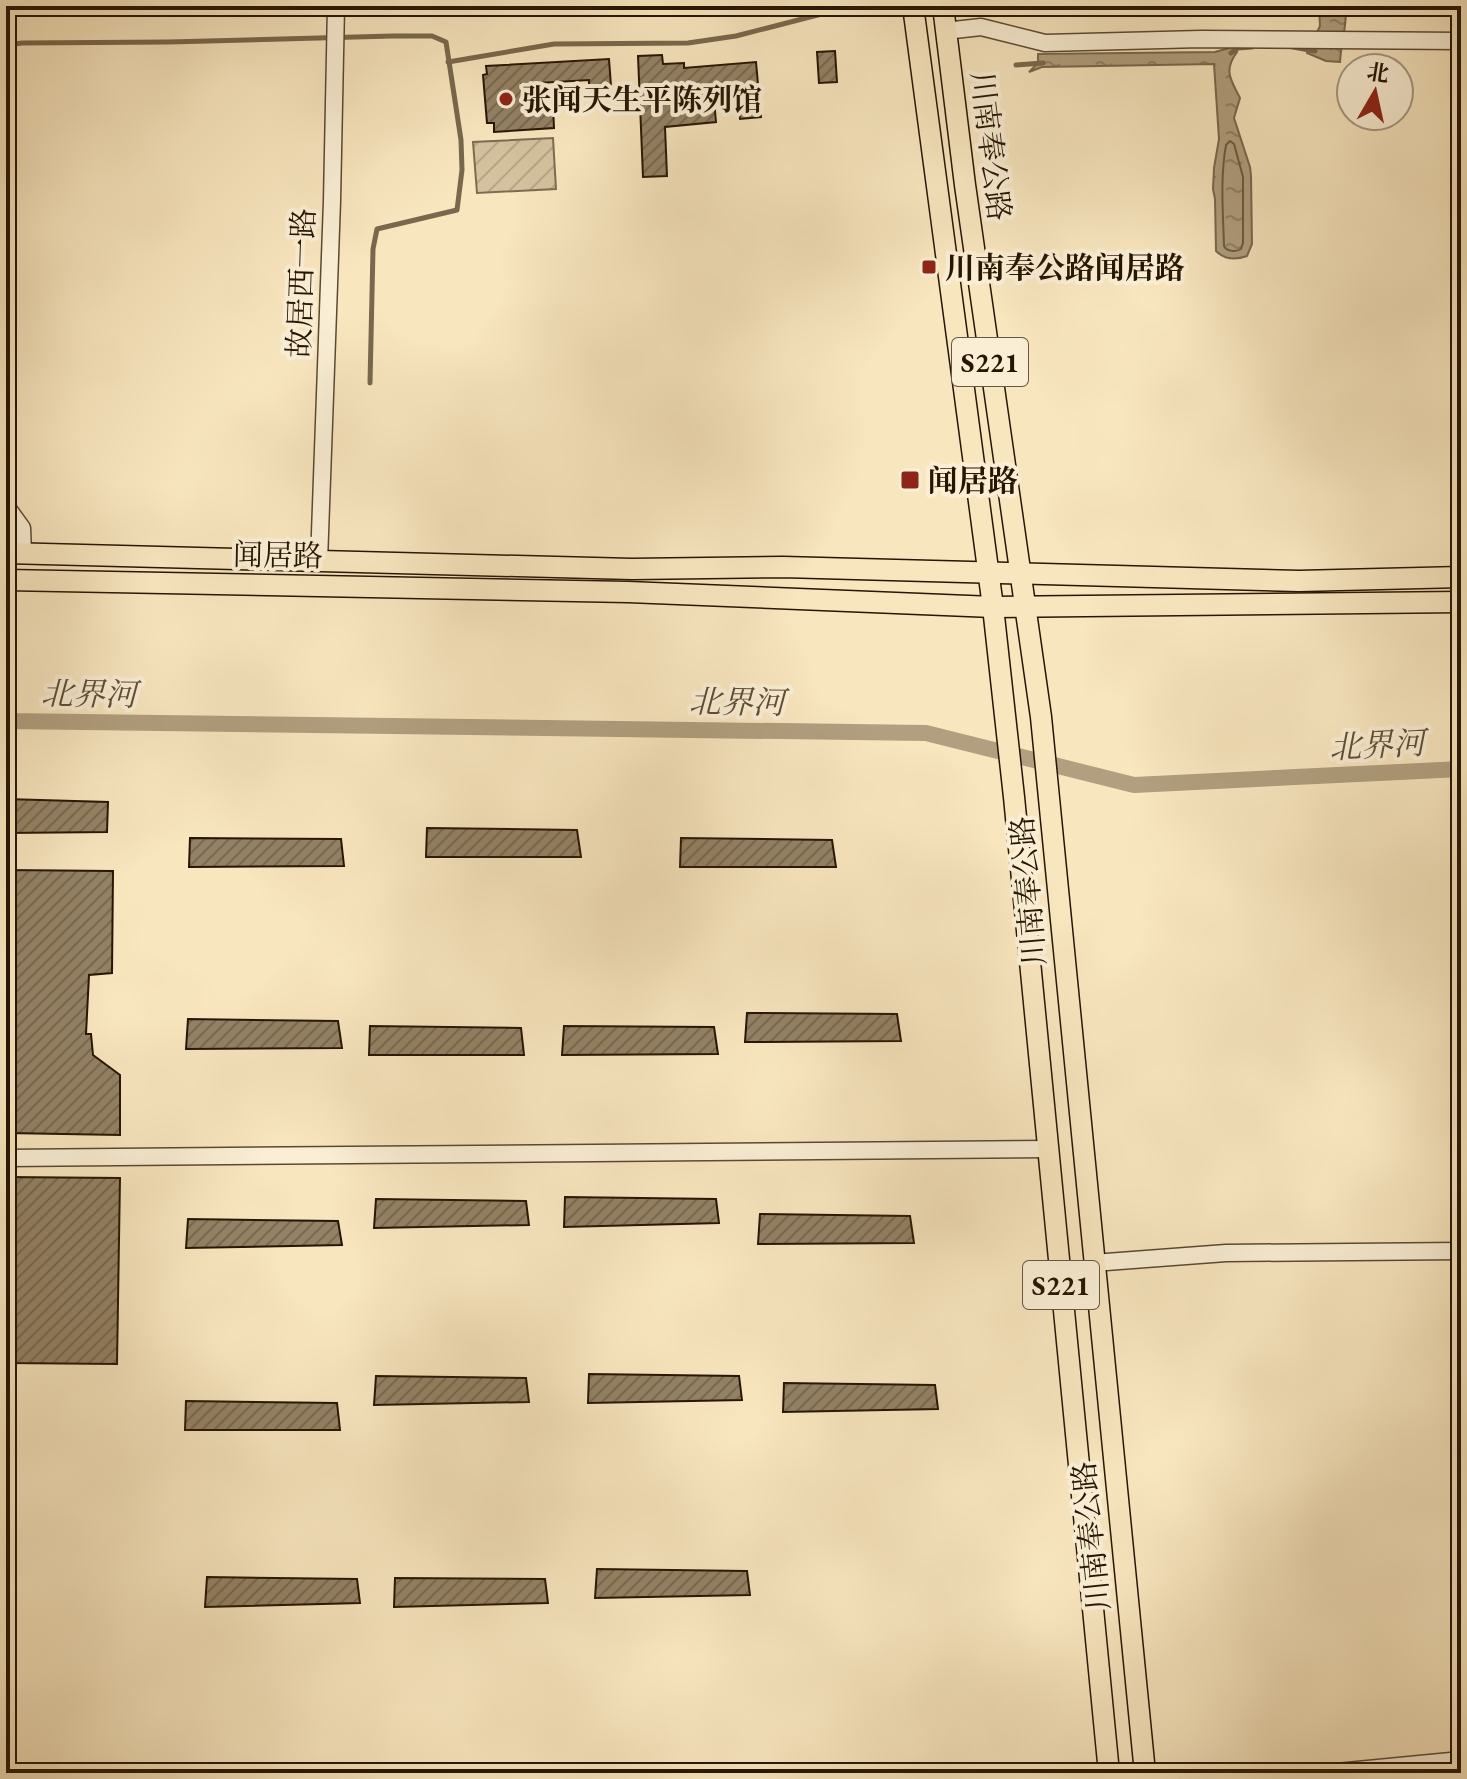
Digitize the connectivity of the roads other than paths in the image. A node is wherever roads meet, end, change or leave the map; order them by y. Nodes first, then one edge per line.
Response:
1 (913, 6) edge
2 (943, 6) edge
3 (336, 11) edge
4 (945, 31) junction
5 (1461, 41) edge
6 (6, 506) edge
7 (14, 553) edge
8 (319, 561) junction
9 (988, 572) junction
10 (1020, 574) junction
11 (1461, 577) edge
12 (6, 580) edge
13 (1461, 602) edge
14 (1024, 606) junction
15 (993, 607) junction
16 (1048, 1149) junction
17 (6, 1158) edge
18 (1461, 1251) edge
19 (1093, 1263) junction
20 (1461, 1760) edge
21 (1109, 1773) edge
22 (1145, 1773) edge
23 (1326, 1773) edge

1 - 9 main road, 川南奉公路 / S221
2 - 4 main road, 川南奉公路 / S221
3 - 8 street, 故居西一路
4 - 5 street
4 - 10 main road, 川南奉公路 / S221
6 - 7 street
7 - 8 main road
8 - 9 main road
9 - 10 main road
9 - 15 main road, 川南奉公路 / S221
10 - 11 main road
10 - 14 main road, 川南奉公路 / S221
12 - 15 main road, 闻居路
13 - 14 main road, 闻居路
14 - 15 main road, 闻居路
14 - 19 main road, 川南奉公路 / S221
15 - 16 main road, 川南奉公路 / S221
16 - 17 street
16 - 21 main road, 川南奉公路 / S221
18 - 19 street
19 - 22 main road, 川南奉公路 / S221
20 - 23 street

